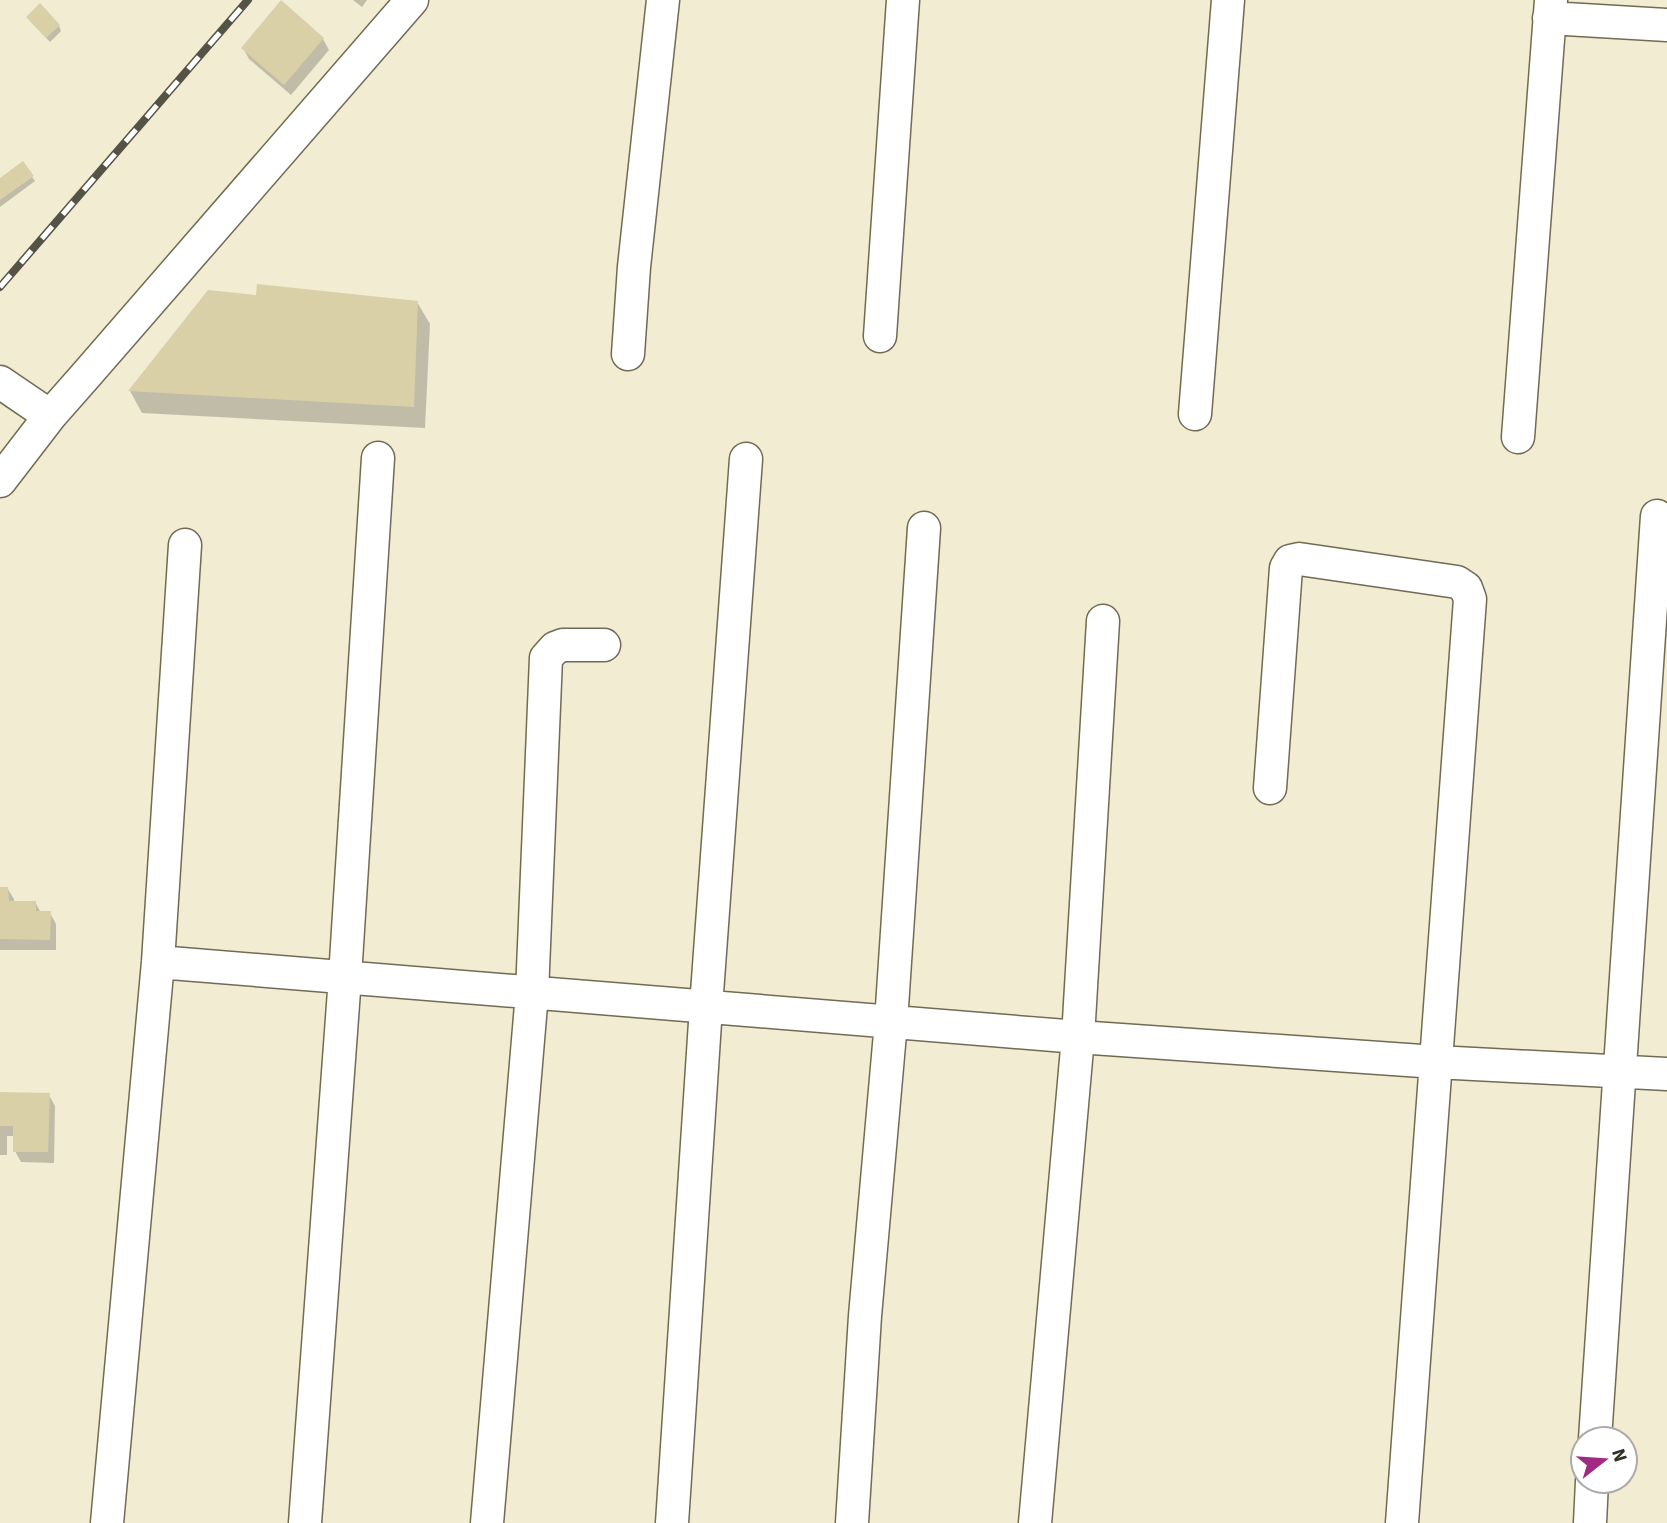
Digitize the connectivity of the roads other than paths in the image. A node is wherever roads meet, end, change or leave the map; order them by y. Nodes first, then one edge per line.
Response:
1 (412, 0) edge
2 (663, 0) edge
3 (903, 0) edge
4 (1228, 0) edge
5 (1550, 9) edge
6 (1667, 24) edge
7 (880, 336) dead end
8 (628, 354) dead end
9 (0, 383) edge
10 (1195, 414) dead end
11 (50, 416) junction
12 (1518, 438) dead end
13 (378, 458) dead end
14 (746, 459) dead end
15 (0, 481) edge
16 (1657, 516) dead end
17 (924, 528) dead end
18 (185, 545) dead end
19 (1103, 621) dead end
20 (604, 645) dead end
21 (1270, 788) dead end
22 (158, 962) junction
23 (345, 978) junction
24 (532, 993) junction
25 (706, 1007) junction
26 (891, 1023) junction
27 (1078, 1037) junction
28 (1436, 1062) junction
29 (1620, 1071) junction
30 (1667, 1074) edge
31 (1596, 1425) edge
32 (1591, 1495) edge
33 (107, 1523) edge
34 (305, 1523) edge
35 (487, 1523) edge
36 (672, 1523) edge
37 (852, 1523) edge
38 (1035, 1523) edge
39 (1402, 1523) edge
40 (1590, 1523) edge

1 - 11 street
2 - 8 street
3 - 7 street
4 - 10 street
5 - 6 street
5 - 12 street
9 - 11 street
11 - 15 street
13 - 23 street
14 - 25 street
16 - 29 street
17 - 26 street
18 - 22 street
19 - 27 street
20 - 24 street
21 - 28 street
22 - 23 street
22 - 33 street
23 - 24 street
23 - 34 street
24 - 25 street
24 - 35 street
25 - 26 street
25 - 36 street
26 - 27 street
26 - 37 street
27 - 28 street
27 - 38 street
28 - 29 street
28 - 39 street
29 - 30 street
29 - 31 street
32 - 40 street

